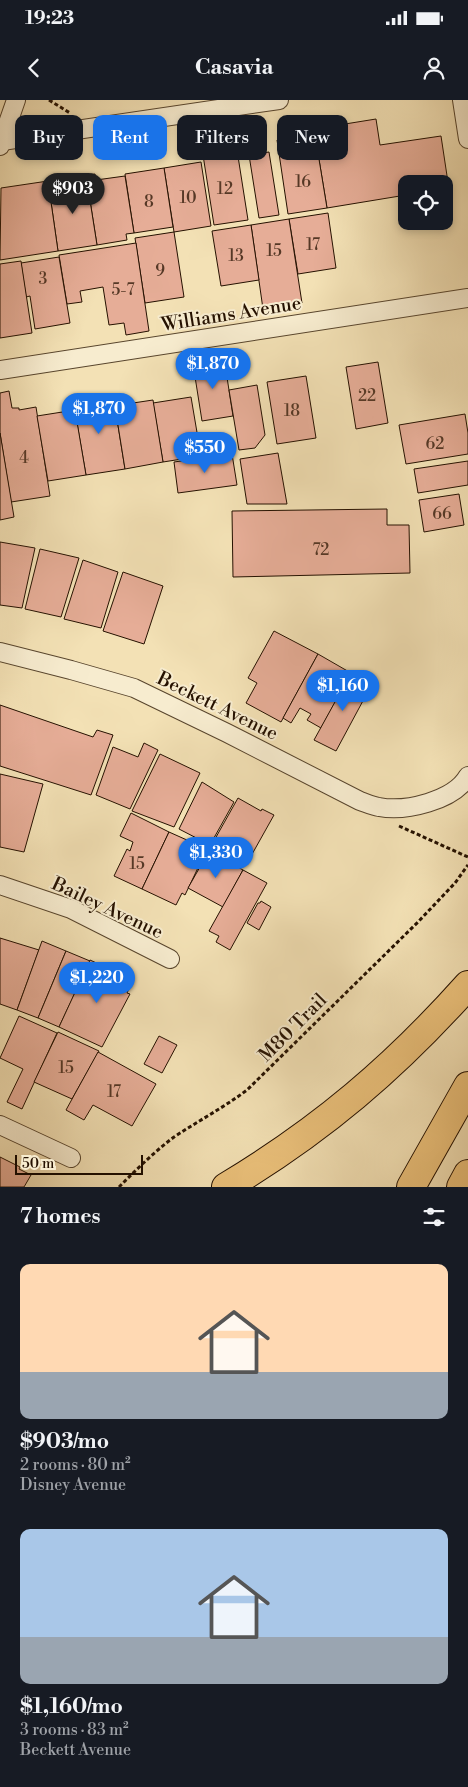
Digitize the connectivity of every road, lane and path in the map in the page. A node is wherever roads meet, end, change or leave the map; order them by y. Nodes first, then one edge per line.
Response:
1 (16, 100) edge
2 (49, 100) edge
3 (279, 100) edge
4 (462, 100) edge
5 (73, 114) dead end
6 (468, 139) edge
7 (1, 144) edge
8 (468, 298) edge
9 (0, 370) edge
10 (0, 652) edge
11 (468, 776) edge
12 (409, 830) dead end
13 (468, 857) edge
14 (468, 865) edge
15 (0, 885) edge
16 (170, 959) dead end
17 (468, 985) edge
18 (468, 1086) edge
19 (0, 1125) edge
20 (71, 1158) dead end
21 (468, 1174) edge
22 (119, 1187) edge
23 (226, 1187) edge
24 (411, 1187) edge
25 (461, 1187) edge

1 - 7 street
2 - 5 path
3 - 7 street
4 - 6 street
8 - 9 street, Williams Avenue
10 - 11 street, Beckett Avenue
12 - 13 path
14 - 22 path, M80 Trail
15 - 16 street, Bailey Avenue
17 - 23 highway
18 - 24 highway
19 - 20 street
21 - 25 highway

